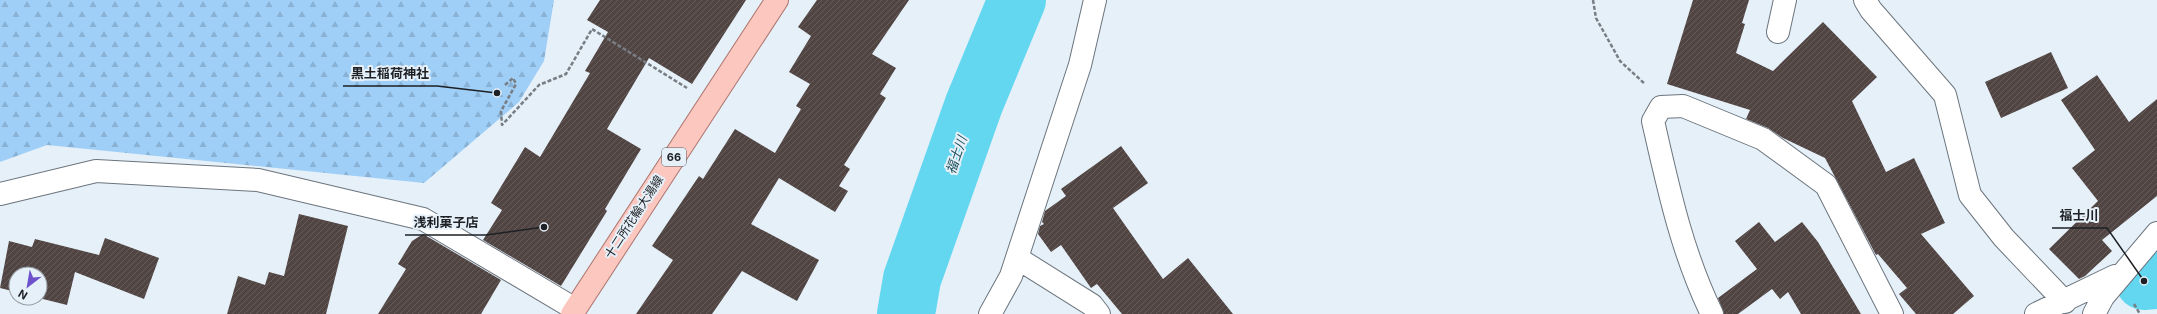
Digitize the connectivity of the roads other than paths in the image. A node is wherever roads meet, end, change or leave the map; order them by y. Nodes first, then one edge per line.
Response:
1 (777, 0) edge
2 (1095, 0) edge
3 (1785, 0) edge
4 (1865, 0) edge
5 (1778, 32) dead end
6 (0, 194) edge
7 (2157, 232) edge
8 (1017, 258) junction
9 (2125, 271) junction
10 (2065, 302) junction
11 (574, 312) edge
12 (990, 314) edge
13 (1099, 314) edge
14 (1712, 314) edge
15 (1892, 314) edge
16 (2036, 314) edge
17 (2094, 314) edge

1 - 11 main road, 十二所花輪大湯線 / 66
2 - 8 street
3 - 5 street
4 - 10 street
6 - 11 street
7 - 9 street
8 - 12 street
8 - 13 street
9 - 10 street
9 - 17 street
10 - 16 street
14 - 15 street

